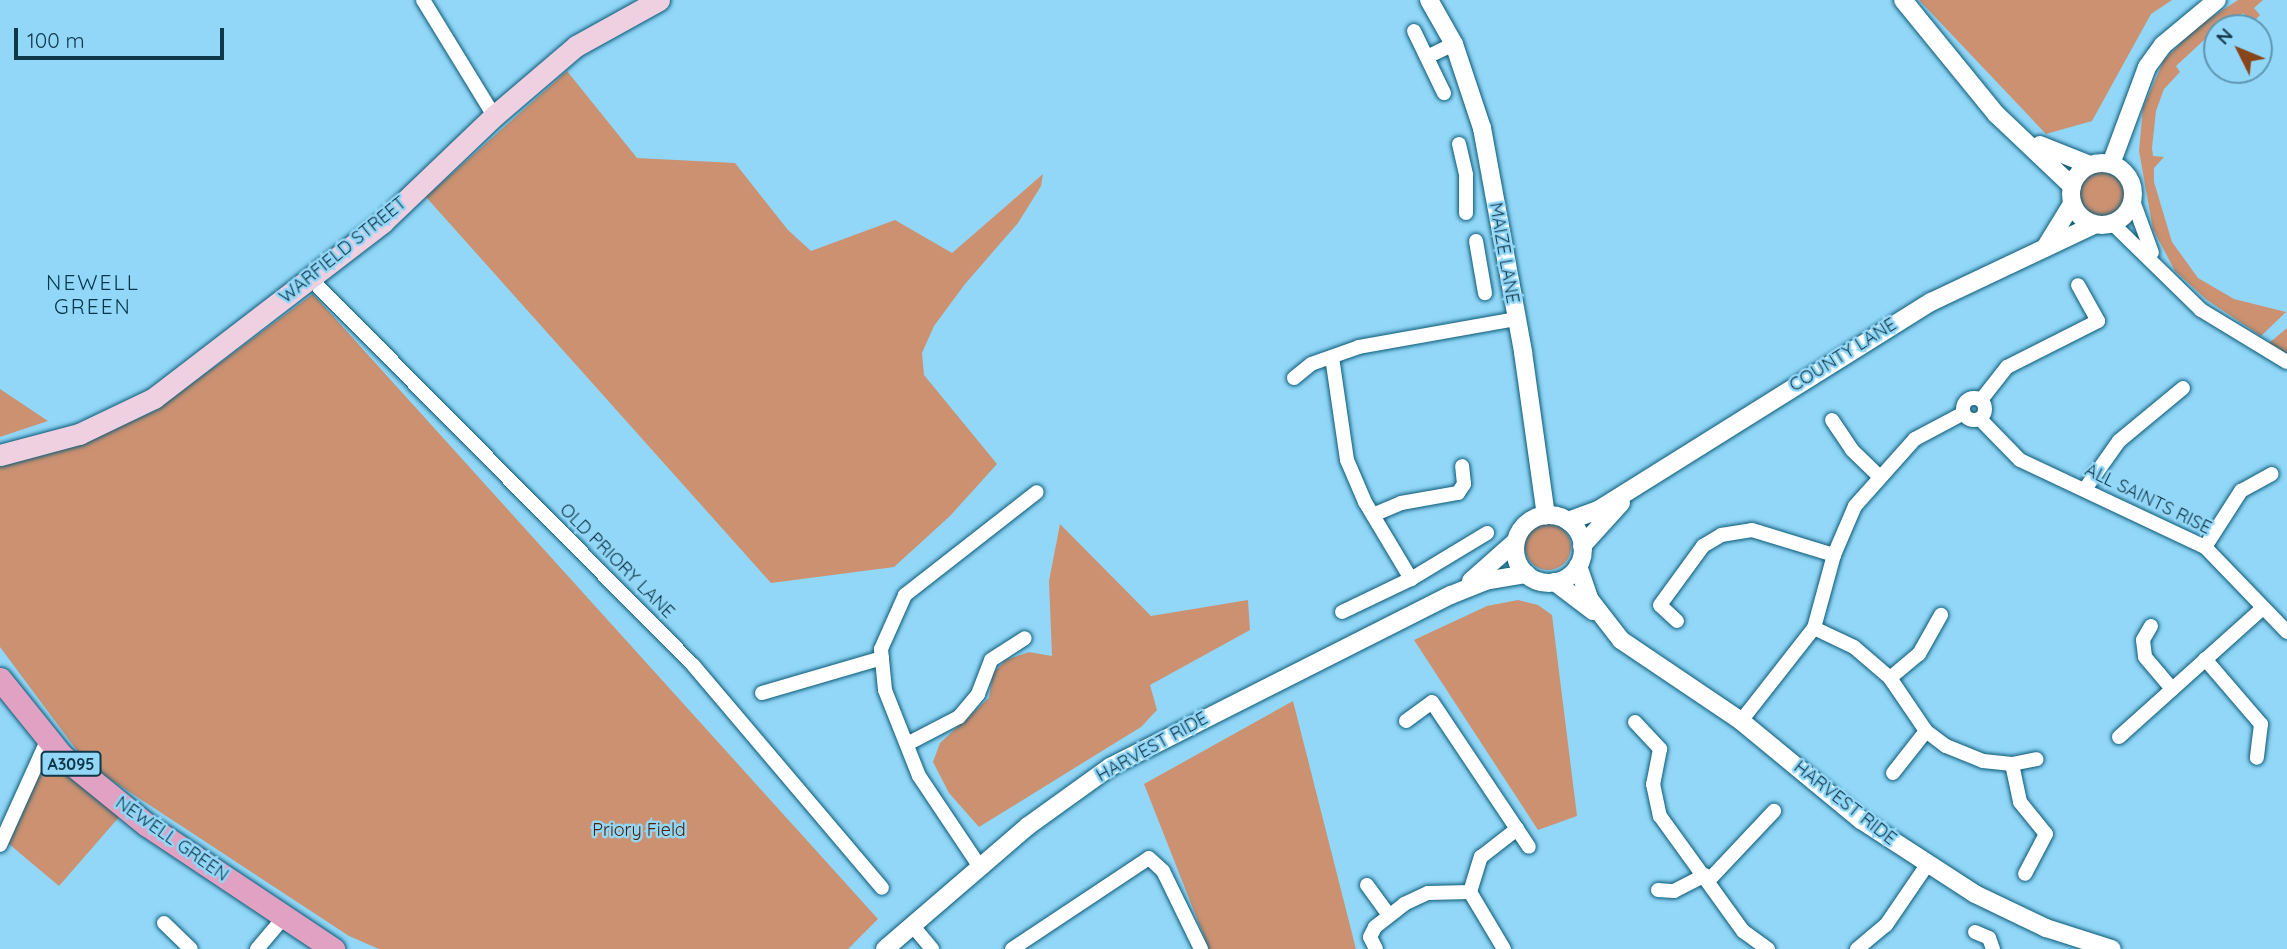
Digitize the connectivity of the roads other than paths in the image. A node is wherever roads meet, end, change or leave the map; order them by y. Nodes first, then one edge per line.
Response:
1 (423, 0) edge
2 (659, 0) edge
3 (1429, 0) edge
4 (1903, 0) edge
5 (2217, 0) edge
6 (1414, 30) dead end
7 (1454, 44) junction
8 (1427, 57) junction
9 (1444, 93) dead end
10 (2136, 103) junction
11 (494, 116) junction
12 (2025, 137) junction
13 (1459, 144) dead end
14 (2111, 164) junction
15 (2090, 165) junction
16 (1490, 172) junction
17 (1466, 175) junction
18 (2128, 177) junction
19 (2071, 186) junction
20 (2133, 201) junction
21 (2072, 205) junction
22 (1466, 213) dead end
23 (2113, 224) junction
24 (2094, 225) junction
25 (1476, 241) dead end
26 (2045, 248) junction
27 (1506, 258) junction
28 (1481, 263) junction
29 (2160, 266) junction
30 (309, 276) junction
31 (2078, 285) dead end
32 (1485, 293) dead end
33 (1516, 319) junction
34 (1332, 357) junction
35 (2284, 360) edge
36 (1294, 377) dead end
37 (2183, 388) dead end
38 (1981, 400) junction
39 (1964, 413) junction
40 (1980, 419) junction
41 (1832, 420) dead end
42 (0, 456) edge
43 (1462, 466) dead end
44 (2272, 474) dead end
45 (1879, 476) junction
46 (1649, 477) junction
47 (2085, 489) junction
48 (1037, 492) dead end
49 (1373, 515) junction
50 (1546, 515) junction
51 (1568, 521) junction
52 (1487, 533) dead end
53 (1516, 541) junction
54 (1583, 546) junction
55 (2205, 547) junction
56 (1834, 555) junction
57 (1578, 566) junction
58 (1526, 574) junction
59 (1411, 579) junction
60 (1555, 582) junction
61 (1451, 595) junction
62 (2263, 608) junction
63 (1342, 612) dead end
64 (1941, 615) dead end
65 (1601, 618) junction
66 (1677, 621) dead end
67 (2151, 626) dead end
68 (1814, 628) junction
69 (2287, 632) edge
70 (1025, 638) dead end
71 (882, 658) junction
72 (2205, 659) junction
73 (1890, 678) junction
74 (0, 679) edge
75 (2172, 689) junction
76 (762, 693) dead end
77 (1406, 721) dead end
78 (1741, 721) junction
79 (1634, 722) dead end
80 (1926, 731) junction
81 (2119, 737) dead end
82 (47, 741) junction
83 (909, 743) junction
84 (2257, 758) dead end
85 (2037, 759) dead end
86 (2012, 764) junction
87 (1893, 773) dead end
88 (1774, 811) dead end
89 (1517, 828) junction
90 (0, 845) edge
91 (1529, 847) dead end
92 (1927, 865) junction
93 (980, 867) junction
94 (2025, 874) dead end
95 (1707, 877) junction
96 (1367, 884) dead end
97 (881, 888) dead end
98 (1658, 890) dead end
99 (1470, 892) junction
100 (1388, 914) junction
101 (285, 916) junction
102 (164, 923) dead end
103 (912, 925) junction
104 (1975, 932) dead end
105 (191, 949) edge
106 (257, 949) edge
107 (333, 949) edge
108 (885, 949) edge
109 (932, 949) edge
110 (1012, 949) edge
111 (1201, 949) edge
112 (1376, 949) edge
113 (1504, 949) edge
114 (1768, 949) edge
115 (1857, 949) edge
116 (1993, 949) edge
117 (2112, 949) edge

1 - 11 street
2 - 11 main road, WARFIELD STREET
3 - 7 street, MAIZE LANE
4 - 12 street
5 - 10 street
6 - 8 street
7 - 8 street
7 - 16 street, MAIZE LANE
8 - 9 street
10 - 14 street
10 - 18 street
11 - 30 main road, WARFIELD STREET
12 - 15 street
12 - 19 street
13 - 17 street
14 - 15 street
14 - 18 street
15 - 19 street
16 - 17 street
16 - 27 street, MAIZE LANE
17 - 22 street
18 - 20 street
19 - 21 street
20 - 23 street
20 - 29 street
21 - 24 street
21 - 26 street
23 - 24 street
23 - 29 street
24 - 26 street, COUNTY LANE
25 - 28 street
26 - 46 street, COUNTY LANE
27 - 28 street
27 - 33 street, MAIZE LANE
28 - 32 street
29 - 35 street
30 - 42 main road, WARFIELD STREET
30 - 97 street, OLD PRIORY LANE
31 - 38 street
33 - 34 street
33 - 50 street, MAIZE LANE
34 - 36 street
34 - 49 street
37 - 47 street
38 - 39 street
38 - 40 street
39 - 40 street, ALL SAINTS RISE
39 - 45 street
40 - 47 street, ALL SAINTS RISE
41 - 45 street
43 - 49 street
44 - 55 street
45 - 56 street
46 - 51 street, COUNTY LANE
46 - 54 street, COUNTY LANE
47 - 55 street, ALL SAINTS RISE
48 - 71 street
49 - 59 street
50 - 51 street
50 - 53 street
51 - 54 street
52 - 59 street
53 - 58 street
53 - 61 street, HARVEST RIDE
54 - 57 street
55 - 62 street, ALL SAINTS RISE
56 - 66 street
56 - 68 street
57 - 60 street
57 - 65 street, HARVEST RIDE
58 - 60 street
58 - 61 street, HARVEST RIDE
59 - 63 street
60 - 65 street, HARVEST RIDE
61 - 93 street, HARVEST RIDE
62 - 69 street, ALL SAINTS RISE
62 - 72 street
64 - 73 street
65 - 78 street, HARVEST RIDE
67 - 75 street
68 - 73 street
68 - 78 street
70 - 83 street
71 - 76 street
71 - 83 street
72 - 75 street
72 - 84 street
73 - 80 street
74 - 82 main road, NEWELL GREEN / A3095
75 - 81 street
77 - 89 street
78 - 92 street, HARVEST RIDE
79 - 95 street
80 - 86 street
80 - 87 street
82 - 90 street
82 - 101 main road, NEWELL GREEN / A3095
83 - 93 street
85 - 86 street
86 - 94 street
88 - 95 street
89 - 91 street
89 - 99 street
92 - 115 street
92 - 117 street, HARVEST RIDE
93 - 103 street, HARVEST RIDE
95 - 98 street
95 - 114 street
96 - 100 street
99 - 100 street
99 - 113 street
100 - 112 street
101 - 106 street
101 - 107 main road, NEWELL GREEN / A3095
102 - 105 street
103 - 108 street, HARVEST RIDE
103 - 109 street
104 - 116 street
110 - 111 street

